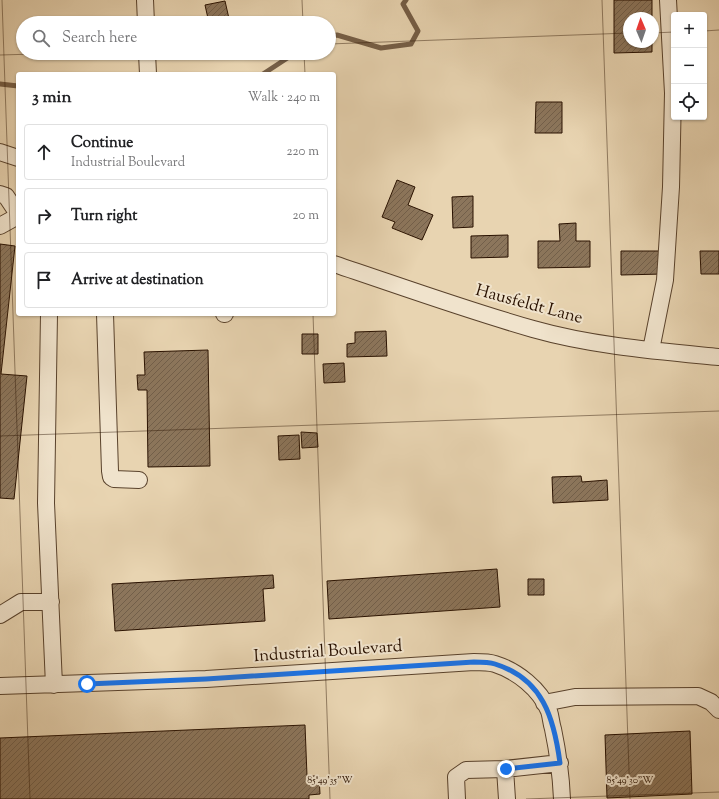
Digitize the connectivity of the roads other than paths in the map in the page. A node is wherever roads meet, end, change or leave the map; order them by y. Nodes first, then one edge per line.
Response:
1 (145, 0) edge
2 (668, 0) edge
3 (146, 16) edge
4 (147, 60) edge
5 (148, 72) edge
6 (0, 152) edge
7 (16, 157) edge
8 (0, 194) edge
9 (16, 212) edge
10 (16, 216) edge
11 (0, 226) edge
12 (336, 265) edge
13 (49, 316) edge
14 (105, 316) edge
15 (651, 350) junction
16 (719, 357) edge
17 (139, 480) dead end
18 (51, 602) junction
19 (0, 615) edge
20 (54, 685) junction
21 (0, 686) edge
22 (544, 703) junction
23 (719, 710) edge
24 (560, 763) junction
25 (506, 769) junction
26 (457, 799) edge
27 (507, 799) edge
28 (562, 799) edge

1 - 3 street
2 - 15 street
4 - 5 street
6 - 7 street
8 - 9 street
10 - 11 street
12 - 15 street, Hausfeldt Lane
13 - 18 street
14 - 17 street
15 - 16 street, Hausfeldt Lane
18 - 19 street
18 - 20 street
20 - 21 street, Industrial Boulevard
20 - 22 street, Industrial Boulevard
22 - 23 street
22 - 24 street, Industrial Boulevard
24 - 25 street
24 - 28 street, Industrial Boulevard
25 - 26 street
25 - 27 street

